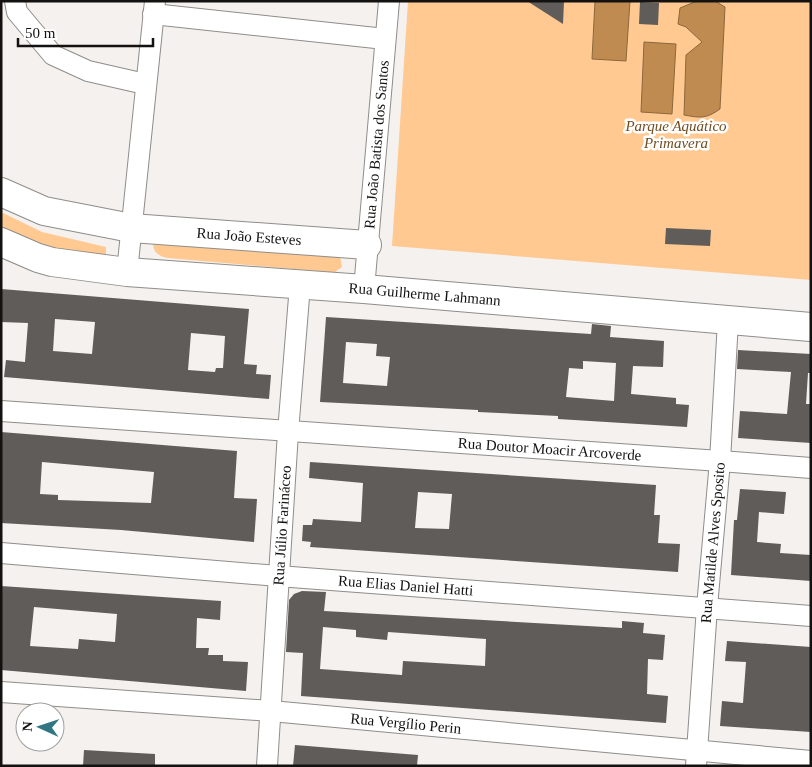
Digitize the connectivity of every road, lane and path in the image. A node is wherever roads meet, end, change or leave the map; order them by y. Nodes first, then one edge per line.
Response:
1 (15, 1) edge
2 (389, 1) edge
3 (154, 8) edge
4 (385, 39) junction
5 (145, 84) junction
6 (1, 192) edge
7 (131, 228) junction
8 (1, 242) edge
9 (367, 244) junction
10 (1, 256) edge
11 (38, 258) junction
12 (127, 272) junction
13 (300, 285) junction
14 (364, 289) junction
15 (728, 321) junction
16 (811, 327) edge
17 (1, 411) edge
18 (288, 432) junction
19 (720, 461) junction
20 (811, 468) edge
21 (1, 553) edge
22 (278, 576) junction
23 (707, 607) junction
24 (811, 616) edge
25 (1, 692) edge
26 (271, 711) junction
27 (697, 759) edge
28 (811, 761) edge
29 (267, 766) edge

1 - 5 street
2 - 4 street, Rua João Batista dos Santos
3 - 4 street
3 - 5 street
4 - 9 street, Rua João Batista dos Santos
5 - 7 street
6 - 7 street, Rua João Esteves
7 - 9 street, Rua João Esteves
7 - 12 street
8 - 11 street, Rua Guilherme Lahmann
9 - 14 street, Rua João Batista dos Santos
10 - 11 street, Rua Guilherme Lahmann
11 - 12 street, Rua Guilherme Lahmann
12 - 13 street, Rua Guilherme Lahmann
13 - 14 street, Rua Guilherme Lahmann
13 - 18 street, Rua Júlio Farináceo
14 - 15 street, Rua Guilherme Lahmann
15 - 16 street, Rua Guilherme Lahmann
15 - 19 street, Rua Matilde Alves Sposito
17 - 18 street, Rua Doutor Moacir Arcoverde
18 - 19 street, Rua Doutor Moacir Arcoverde
18 - 22 street, Rua Júlio Farináceo
19 - 20 street, Rua Doutor Moacir Arcoverde
19 - 23 street, Rua Matilde Alves Sposito
21 - 22 street, Rua Elias Daniel Hatti
22 - 23 street, Rua Elias Daniel Hatti
22 - 26 street, Rua Júlio Farináceo
23 - 24 street, Rua Elias Daniel Hatti
23 - 27 street, Rua Matilde Alves Sposito
25 - 26 street, Rua Vergílio Perin
26 - 27 street, Rua Vergílio Perin
26 - 29 street, Rua Júlio Farináceo
27 - 28 street, Rua Vergílio Perin

